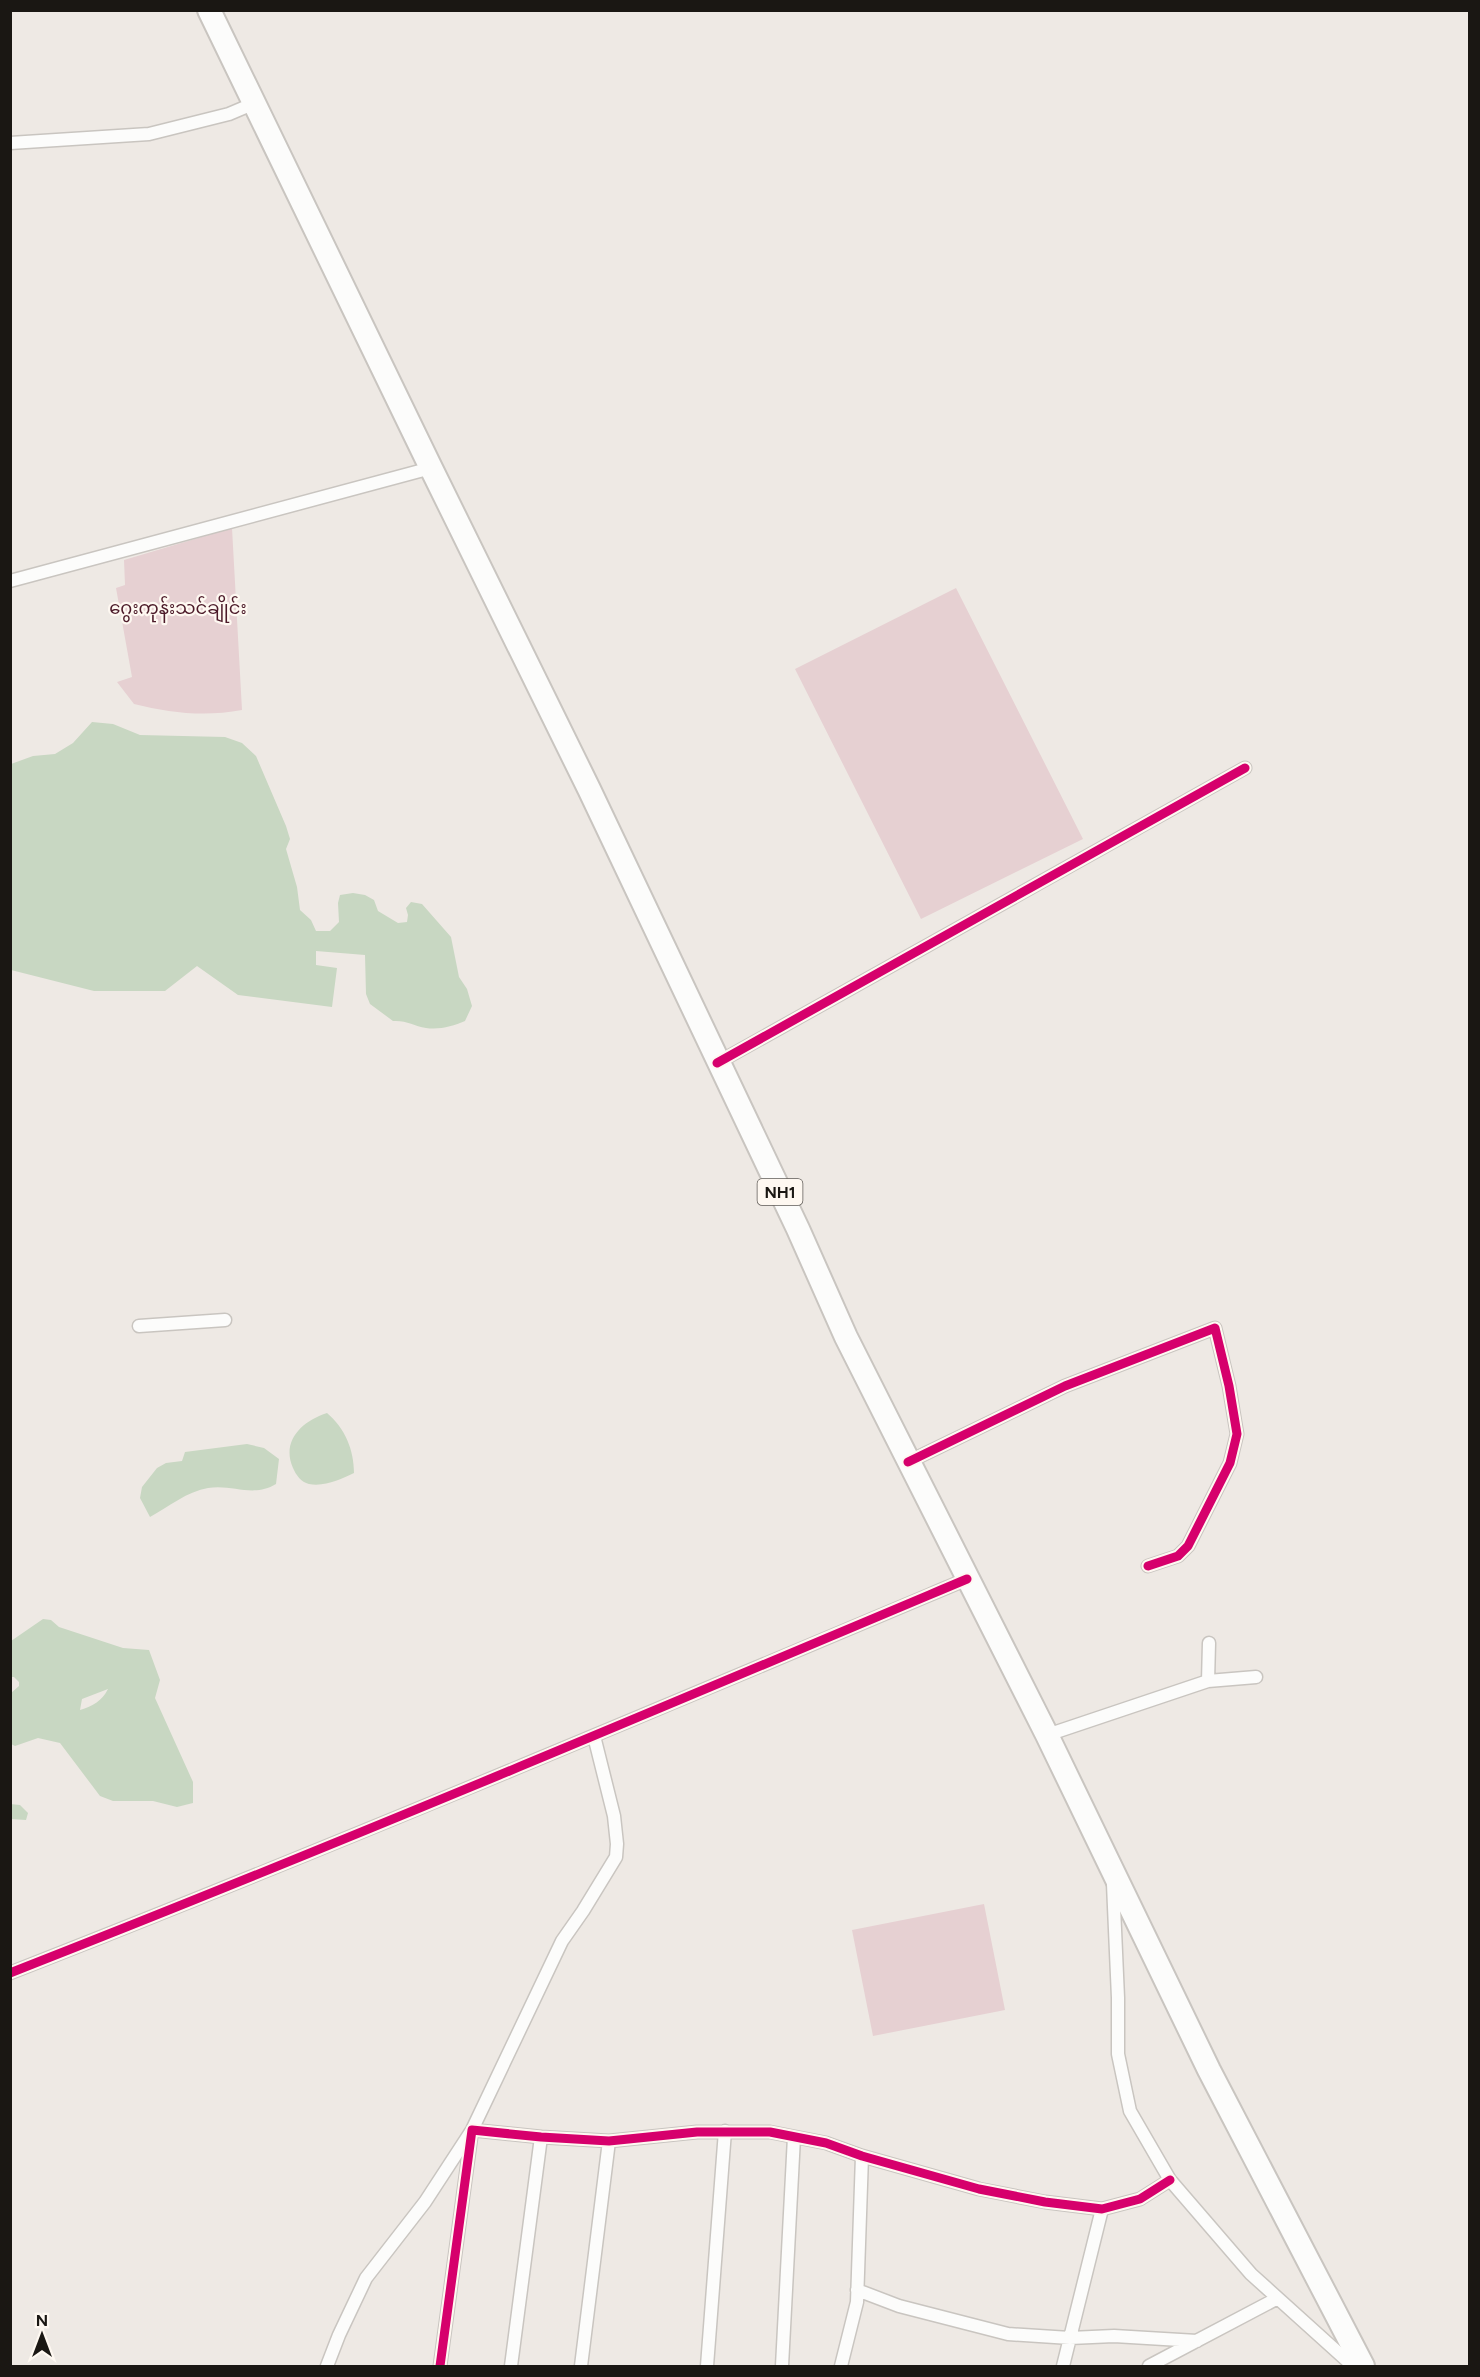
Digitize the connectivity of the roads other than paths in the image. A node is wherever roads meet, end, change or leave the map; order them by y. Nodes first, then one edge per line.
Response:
1 (209, 10) edge
2 (255, 103) junction
3 (10, 143) edge
4 (431, 468) junction
5 (10, 581) edge
6 (1245, 768) dead end
7 (717, 1063) junction
8 (225, 1320) dead end
9 (139, 1326) dead end
10 (908, 1462) junction
11 (1148, 1566) dead end
12 (967, 1579) junction
13 (1209, 1643) dead end
14 (1256, 1677) dead end
15 (1208, 1681) junction
16 (1047, 1735) junction
17 (594, 1736) junction
18 (1113, 1874) junction
19 (10, 1973) edge
20 (472, 2130) junction
21 (725, 2131) junction
22 (541, 2137) junction
23 (794, 2137) junction
24 (609, 2141) junction
25 (862, 2156) junction
26 (1170, 2180) junction
27 (1102, 2209) junction
28 (857, 2290) junction
29 (1276, 2299) junction
30 (1070, 2338) junction
31 (1197, 2341) junction
32 (327, 2367) edge
33 (440, 2367) edge
34 (511, 2367) edge
35 (581, 2367) edge
36 (707, 2367) edge
37 (782, 2367) edge
38 (842, 2367) edge
39 (1063, 2367) edge
40 (1149, 2367) edge
41 (1353, 2367) edge
42 (1363, 2367) edge

1 - 2 highway, NH1
2 - 3 street
2 - 4 highway, NH1
4 - 5 street
4 - 7 highway, NH1
6 - 7 street
7 - 10 highway, NH1
8 - 9 street
10 - 11 street
10 - 12 highway, NH1
12 - 16 highway, NH1
12 - 17 street
13 - 15 street
14 - 15 street
15 - 16 street
16 - 18 highway, NH1
17 - 19 street
17 - 20 street
18 - 26 street
18 - 42 highway, NH1
20 - 22 street
20 - 32 street
20 - 33 street
21 - 23 street
21 - 24 street
21 - 36 street
22 - 24 street
22 - 34 street
23 - 25 street
23 - 37 street
24 - 35 street
25 - 27 street
25 - 28 street
26 - 27 street
26 - 29 street
27 - 30 street
28 - 30 street
28 - 38 street
29 - 31 street
29 - 41 street
30 - 31 street
30 - 39 street
31 - 40 street

